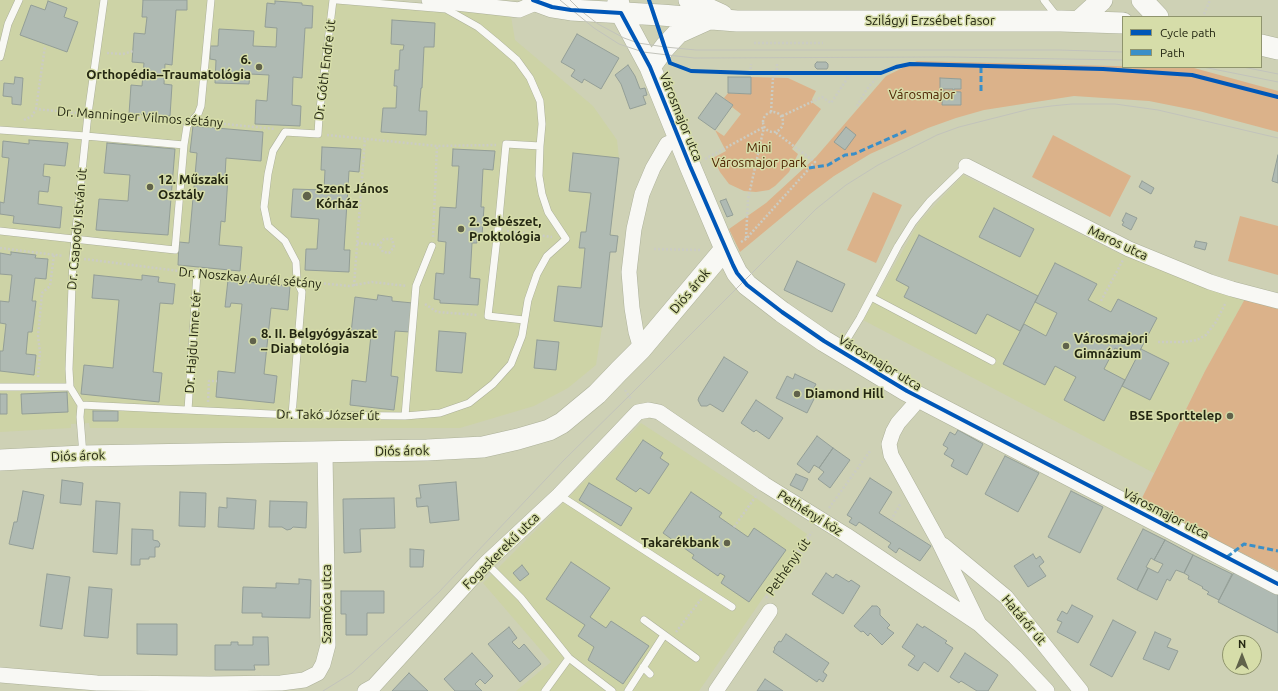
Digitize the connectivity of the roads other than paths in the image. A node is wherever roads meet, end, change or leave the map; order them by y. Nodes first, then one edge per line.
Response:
1 (19, 0) edge
2 (104, 0) edge
3 (211, 0) edge
4 (333, 0) edge
5 (337, 0) edge
6 (430, 0) edge
7 (604, 0) edge
8 (689, 0) edge
9 (1044, 0) edge
10 (1102, 0) edge
11 (1142, 0) edge
12 (535, 1) edge
13 (620, 6) edge
14 (1157, 16) edge
15 (709, 19) junction
16 (737, 21) junction
17 (1070, 21) junction
18 (1122, 23) edge
19 (1262, 45) edge
20 (1278, 49) edge
21 (0, 57) edge
22 (650, 67) junction
23 (0, 130) edge
24 (86, 136) junction
25 (679, 139) junction
26 (184, 145) junction
27 (540, 146) junction
28 (966, 166) joint
29 (0, 231) edge
30 (74, 239) junction
31 (432, 246) dead end
32 (725, 249) junction
33 (197, 273) road end
34 (871, 297) junction
35 (1278, 301) edge
36 (524, 320) junction
37 (641, 349) junction
38 (840, 351) junction
39 (992, 361) dead end
40 (0, 387) edge
41 (70, 387) junction
42 (918, 398) junction
43 (81, 405) junction
44 (188, 410) junction
45 (638, 412) joint
46 (292, 415) junction
47 (405, 416) junction
48 (325, 452) junction
49 (83, 456) junction
50 (0, 460) edge
51 (559, 495) junction
52 (939, 542) junction
53 (486, 563) junction
54 (1278, 584) edge
55 (732, 607) dead end
56 (766, 607) road end
57 (644, 620) dead end
58 (979, 624) junction
59 (667, 637) junction
60 (569, 658) junction
61 (696, 658) dead end
62 (643, 667) junction
63 (650, 674) dead end
64 (0, 675) edge
65 (365, 691) edge
66 (545, 691) edge
67 (612, 691) edge
68 (628, 691) edge
69 (716, 691) edge
70 (1047, 691) edge
71 (1081, 691) edge

1 - 21 lane
2 - 24 lane, Dr. Csapody István út
3 - 26 lane
4 - 46 lane, Dr. Góth Endre út
5 - 27 lane
6 - 12 street
7 - 13 street
8 - 16 street, Szilágyi Erzsébet fasor
9 - 17 lane
10 - 17 street
11 - 14 street
12 - 13 street, Szilágyi Erzsébet fasor
13 - 15 street, Szilágyi Erzsébet fasor
13 - 22 street, Városmajor utca
15 - 16 street, Szilágyi Erzsébet fasor
15 - 22 street
16 - 17 street, Szilágyi Erzsébet fasor
17 - 18 street, Szilágyi Erzsébet fasor
19 - 20 street
22 - 25 street, Városmajor utca
23 - 24 lane
24 - 26 lane
24 - 30 lane, Dr. Csapody István út
25 - 32 street, Városmajor utca
25 - 37 street
26 - 30 lane
27 - 36 lane, Dr. Takó József út
27 - 36 lane
28 - 34 lane
28 - 35 street, Maros utca
29 - 30 lane
30 - 41 lane, Dr. Csapody István út
31 - 47 lane
32 - 37 street, Diós árok
32 - 38 street, Városmajor utca
33 - 44 lane, Dr. Hajdu Imre tér
34 - 38 lane
34 - 39 lane
36 - 47 lane, Dr. Takó József út
37 - 48 street, Diós árok
38 - 42 street, Városmajor utca
40 - 41 lane
41 - 43 lane, Dr. Csapody István út
42 - 52 street, Határőr út
42 - 54 street, Városmajor utca
43 - 44 lane, Dr. Takó József út
43 - 49 lane
44 - 46 lane, Dr. Takó József út
45 - 51 street, Fogaskerekű utca
45 - 58 street, Pethényi köz
46 - 47 lane, Dr. Takó József út
48 - 49 street, Diós árok
48 - 64 street, Szamóca utca
49 - 50 street, Diós árok
51 - 53 street, Fogaskerekű utca
51 - 55 lane
52 - 58 street, Határőr út
52 - 71 street, Határőr út
53 - 60 lane
53 - 65 street, Fogaskerekű utca
56 - 69 street, Pethényi út
57 - 59 lane
58 - 70 street, Határőr út
59 - 61 lane
59 - 62 lane
60 - 66 lane
60 - 67 lane
62 - 63 lane
62 - 68 lane

